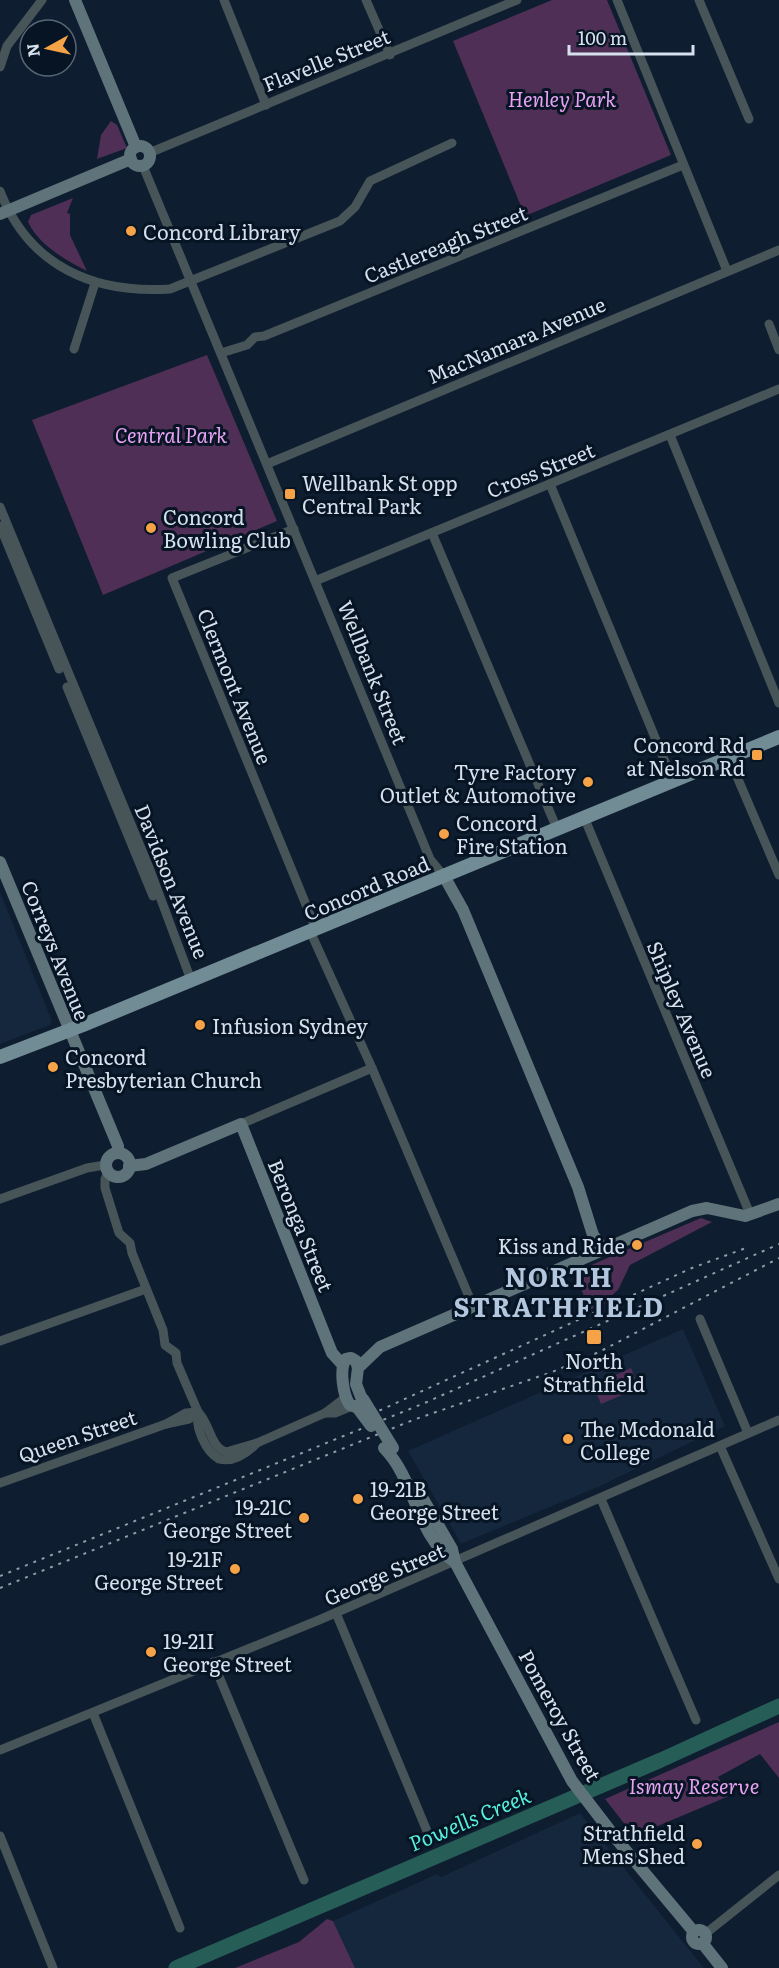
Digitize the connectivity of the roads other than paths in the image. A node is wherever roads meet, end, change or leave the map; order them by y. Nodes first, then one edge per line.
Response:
1 (42, 0) edge
2 (75, 0) edge
3 (224, 0) edge
4 (366, 0) edge
5 (617, 0) edge
6 (699, 0) edge
7 (511, 1) edge
8 (4, 47) edge
9 (390, 55) junction
10 (0, 67) edge
11 (266, 105) junction
12 (749, 119) dead end
13 (453, 143) dead end
14 (134, 153) junction
15 (149, 153) junction
16 (683, 165) junction
17 (143, 166) junction
18 (0, 190) edge
19 (4, 212) edge
20 (779, 250) edge
21 (727, 271) junction
22 (192, 282) junction
23 (95, 284) junction
24 (769, 324) dead end
25 (74, 349) dead end
26 (779, 350) edge
27 (221, 353) junction
28 (779, 389) edge
29 (670, 435) junction
30 (267, 464) junction
31 (550, 484) junction
32 (0, 507) edge
33 (0, 526) edge
34 (294, 529) junction
35 (432, 533) junction
36 (315, 581) junction
37 (779, 703) edge
38 (779, 737) edge
39 (729, 758) junction
40 (673, 781) junction
41 (584, 817) junction
42 (557, 829) junction
43 (1, 865) edge
44 (779, 875) edge
45 (444, 876) junction
46 (313, 930) junction
47 (192, 980) junction
48 (70, 1030) junction
49 (0, 1057) edge
50 (372, 1068) junction
51 (241, 1124) junction
52 (118, 1152) junction
53 (129, 1166) junction
54 (107, 1169) junction
55 (578, 1187) junction
56 (0, 1199) edge
57 (779, 1204) edge
58 (750, 1214) junction
59 (593, 1235) junction
60 (605, 1248) junction
61 (589, 1256) junction
62 (146, 1289) junction
63 (473, 1306) junction
64 (700, 1319) dead end
65 (0, 1341) edge
66 (349, 1362) junction
67 (355, 1404) junction
68 (198, 1412) junction
69 (779, 1420) edge
70 (748, 1433) junction
71 (720, 1446) junction
72 (0, 1483) edge
73 (601, 1499) junction
74 (455, 1562) junction
75 (779, 1579) edge
76 (336, 1613) junction
77 (213, 1662) junction
78 (93, 1713) junction
79 (696, 1720) dead end
80 (0, 1750) edge
81 (427, 1831) dead end
82 (0, 1836) edge
83 (779, 1875) edge
84 (304, 1880) dead end
85 (180, 1928) dead end
86 (701, 1936) junction
87 (53, 1968) edge
88 (722, 1968) edge

1 - 8 street
2 - 14 main road
3 - 11 street
4 - 9 street
5 - 16 street
6 - 12 street
7 - 9 street, Flavelle Street
8 - 10 street
9 - 11 street, Flavelle Street
11 - 15 street, Flavelle Street
13 - 22 street
14 - 15 main road
14 - 17 main road
14 - 19 main road
15 - 17 main road
16 - 21 street
16 - 27 street, Castlereagh Street
17 - 22 street, Wellbank Street
18 - 19 street
19 - 23 street
20 - 21 street, MacNamara Avenue
21 - 30 street, MacNamara Avenue
22 - 23 street
22 - 27 street, Wellbank Street
23 - 25 street
24 - 26 street
27 - 30 street, Wellbank Street
28 - 29 street, Cross Street
29 - 31 street, Cross Street
29 - 37 street
30 - 34 street, Wellbank Street
31 - 35 street, Cross Street
31 - 40 street
32 - 47 street, Davidson Avenue
33 - 47 street, Davidson Avenue
34 - 36 street, Wellbank Street
34 - 46 street, Clermont Avenue
35 - 36 street, Cross Street
35 - 42 street
36 - 45 street, Wellbank Street
38 - 39 main road, Concord Road
39 - 40 main road, Concord Road
39 - 44 street
40 - 41 main road, Concord Road
41 - 42 main road, Concord Road
41 - 58 street, Shipley Avenue
42 - 45 main road, Concord Road
43 - 48 main road, Correys Avenue
45 - 46 main road, Concord Road
45 - 55 main road, Wellbank Street
46 - 47 main road, Concord Road
46 - 50 street
47 - 48 main road, Concord Road
48 - 49 main road, Concord Road
48 - 52 main road, Correys Avenue
50 - 51 street
50 - 63 street
51 - 53 main road
51 - 66 main road, Beronga Street
52 - 53 main road
52 - 54 main road
53 - 54 main road
54 - 56 street
54 - 62 street
55 - 59 main road, Wellbank Street
55 - 60 main road, Wellbank Street
57 - 58 main road
58 - 60 main road
59 - 60 main road, Wellbank Street
59 - 61 main road
60 - 61 main road
61 - 63 main road
62 - 65 street
62 - 68 street
63 - 66 main road
64 - 70 street
66 - 67 main road
67 - 68 street
67 - 74 main road, Pomeroy Street, bridge
68 - 72 street, Queen Street
69 - 70 street, George Street
70 - 71 street, George Street
71 - 73 street, George Street
71 - 75 street
73 - 74 street, George Street
73 - 79 street
74 - 76 street, George Street
74 - 86 main road, Pomeroy Street
76 - 77 street, George Street
76 - 81 street
77 - 78 street, George Street
77 - 84 street
78 - 80 street, George Street
78 - 85 street
82 - 87 street
83 - 86 street
86 - 88 main road, Pomeroy Street

